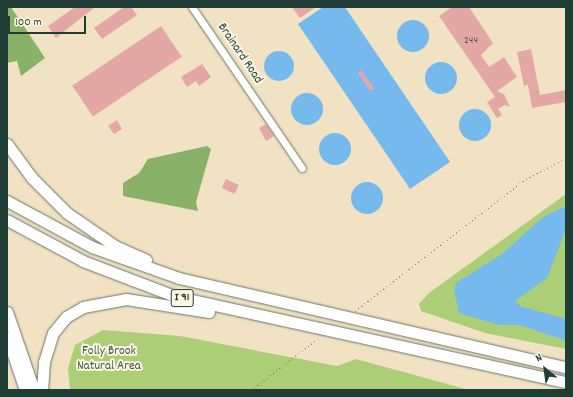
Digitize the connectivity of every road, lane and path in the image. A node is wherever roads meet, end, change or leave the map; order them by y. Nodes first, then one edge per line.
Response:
1 (192, 7) edge
2 (7, 144) edge
3 (566, 158) edge
4 (302, 168) dead end
5 (7, 201) edge
6 (7, 220) edge
7 (218, 288) junction
8 (354, 311) dead end
9 (7, 312) edge
10 (268, 318) junction
11 (7, 336) edge
12 (320, 337) dead end
13 (566, 367) edge
14 (566, 382) edge
15 (25, 390) edge
16 (34, 390) edge
17 (42, 390) edge
18 (251, 390) edge

1 - 4 street, Brainard Road
2 - 7 highway
3 - 8 path
5 - 7 highway, I 91
6 - 10 highway, I 91
7 - 13 highway, I 91
9 - 16 highway
10 - 14 highway, I 91
10 - 17 highway
11 - 15 highway
12 - 18 path

